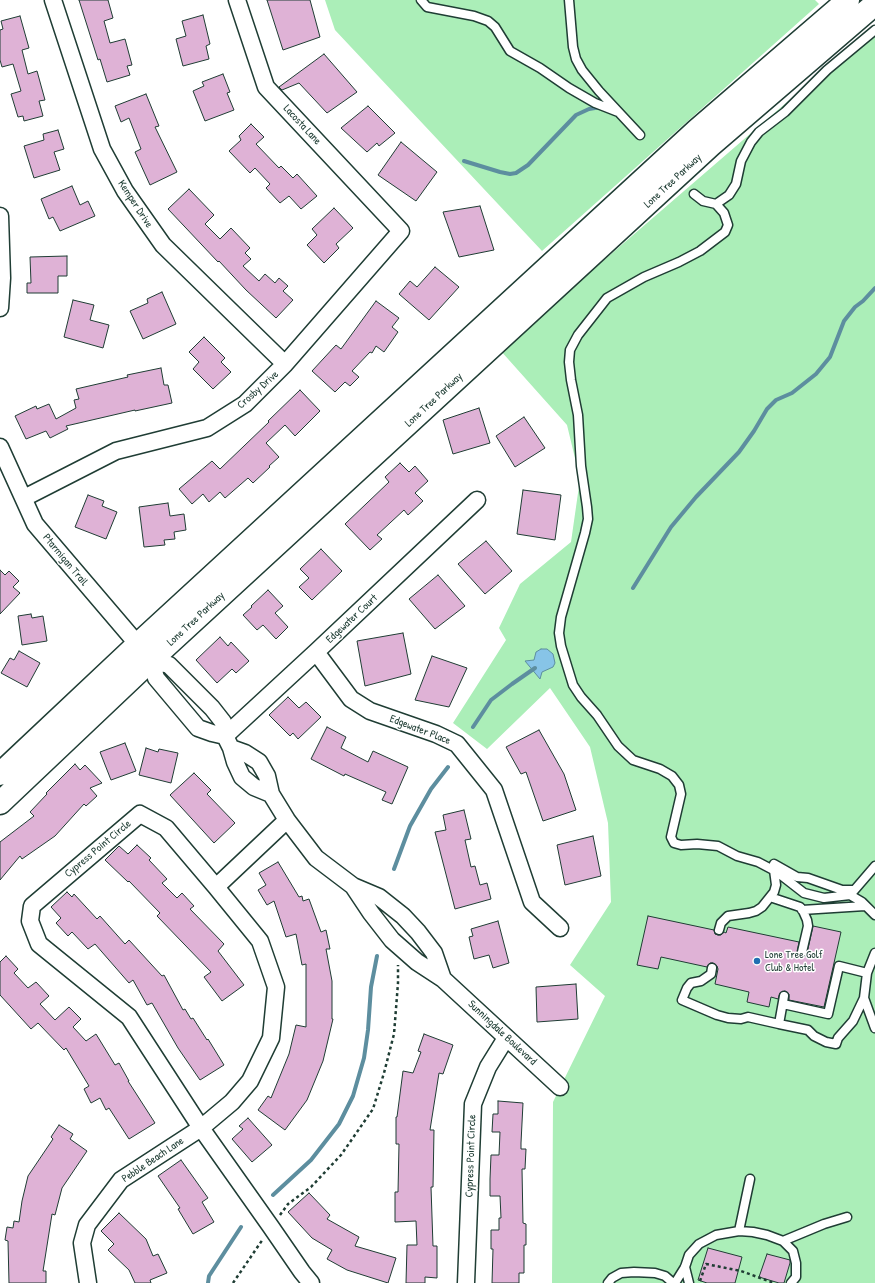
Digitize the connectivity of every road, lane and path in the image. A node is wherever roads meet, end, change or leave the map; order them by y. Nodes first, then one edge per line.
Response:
1 (53, 0) edge
2 (237, 0) edge
3 (420, 0) edge
4 (569, 0) edge
5 (848, 0) edge
6 (875, 4) edge
7 (875, 30) edge
8 (618, 112) junction
9 (640, 135) dead end
10 (694, 194) dead end
11 (725, 198) junction
12 (716, 204) junction
13 (724, 213) junction
14 (0, 216) edge
15 (401, 231) joint
16 (0, 308) edge
17 (285, 364) junction
18 (0, 446) edge
19 (24, 498) junction
20 (477, 500) dead end
21 (316, 652) junction
22 (144, 653) junction
23 (228, 742) junction
24 (0, 774) edge
25 (271, 794) junction
26 (0, 803) edge
27 (287, 820) junction
28 (716, 845) junction
29 (875, 866) edge
30 (774, 870) junction
31 (353, 886) junction
32 (216, 887) junction
33 (852, 893) junction
34 (770, 896) junction
35 (865, 906) junction
36 (802, 910) junction
37 (875, 915) edge
38 (560, 928) dead end
39 (719, 930) dead end
40 (398, 946) junction
41 (802, 952) dead end
42 (875, 953) edge
43 (712, 968) dead end
44 (867, 973) junction
45 (444, 979) junction
46 (864, 998) junction
47 (779, 1024) junction
48 (875, 1028) edge
49 (506, 1038) junction
50 (560, 1087) dead end
51 (201, 1128) junction
52 (750, 1179) dead end
53 (847, 1217) dead end
54 (271, 1227) junction
55 (739, 1231) junction
56 (783, 1241) junction
57 (685, 1267) junction
58 (88, 1283) edge
59 (233, 1283) edge
60 (311, 1283) edge
61 (466, 1283) edge
62 (608, 1283) edge
63 (674, 1283) edge
64 (689, 1283) edge
65 (699, 1283) edge
66 (774, 1283) edge
67 (792, 1283) edge

1 - 17 street, Kemper Drive
2 - 15 street, Lacosta Lane
3 - 8 lane
4 - 8 lane
5 - 22 street, Lone Tree Parkway
6 - 22 street, Lone Tree Parkway
7 - 11 lane
8 - 9 lane
10 - 12 lane
11 - 12 lane
11 - 13 lane
12 - 13 lane
13 - 28 lane
14 - 16 street
15 - 17 street, Crosby Drive
17 - 19 street, Crosby Drive
18 - 19 street, Ptarmigan Trail
19 - 22 street, Ptarmigan Trail
20 - 21 street, Edgewater Court
21 - 23 street, Edgewater Court
21 - 38 street, Edgewater Place
22 - 23 street, Sunningdale Boulevard
22 - 23 street
22 - 24 street, Lone Tree Parkway
22 - 26 street, Lone Tree Parkway
23 - 25 street, Sunningdale Boulevard
23 - 25 street
25 - 27 street, Sunningdale Boulevard
27 - 31 street, Sunningdale Boulevard
27 - 32 street
28 - 30 lane
28 - 33 lane
29 - 33 lane
30 - 33 lane
30 - 34 lane
31 - 40 street, Sunningdale Boulevard
31 - 45 street, Sunningdale Boulevard
32 - 51 street, Cypress Point Circle
32 - 51 street, Cypress Point Circle
33 - 35 lane
34 - 36 lane
34 - 39 lane
35 - 36 lane
35 - 37 lane
36 - 41 lane
40 - 45 street, Sunningdale Boulevard
40 - 54 path
42 - 44 lane
43 - 47 lane
44 - 46 lane
44 - 47 lane
45 - 49 street, Sunningdale Boulevard
46 - 47 lane
46 - 48 lane
49 - 50 street, Sunningdale Boulevard
49 - 61 street, Cypress Point Circle
51 - 54 street, Cypress Point Circle
51 - 58 street, Pebble Beach Lane
52 - 55 lane
53 - 56 lane
54 - 59 path
54 - 60 street, Cypress Point Circle
55 - 56 lane
55 - 57 lane
56 - 67 lane
57 - 63 lane
57 - 64 lane
62 - 63 lane
65 - 66 path

